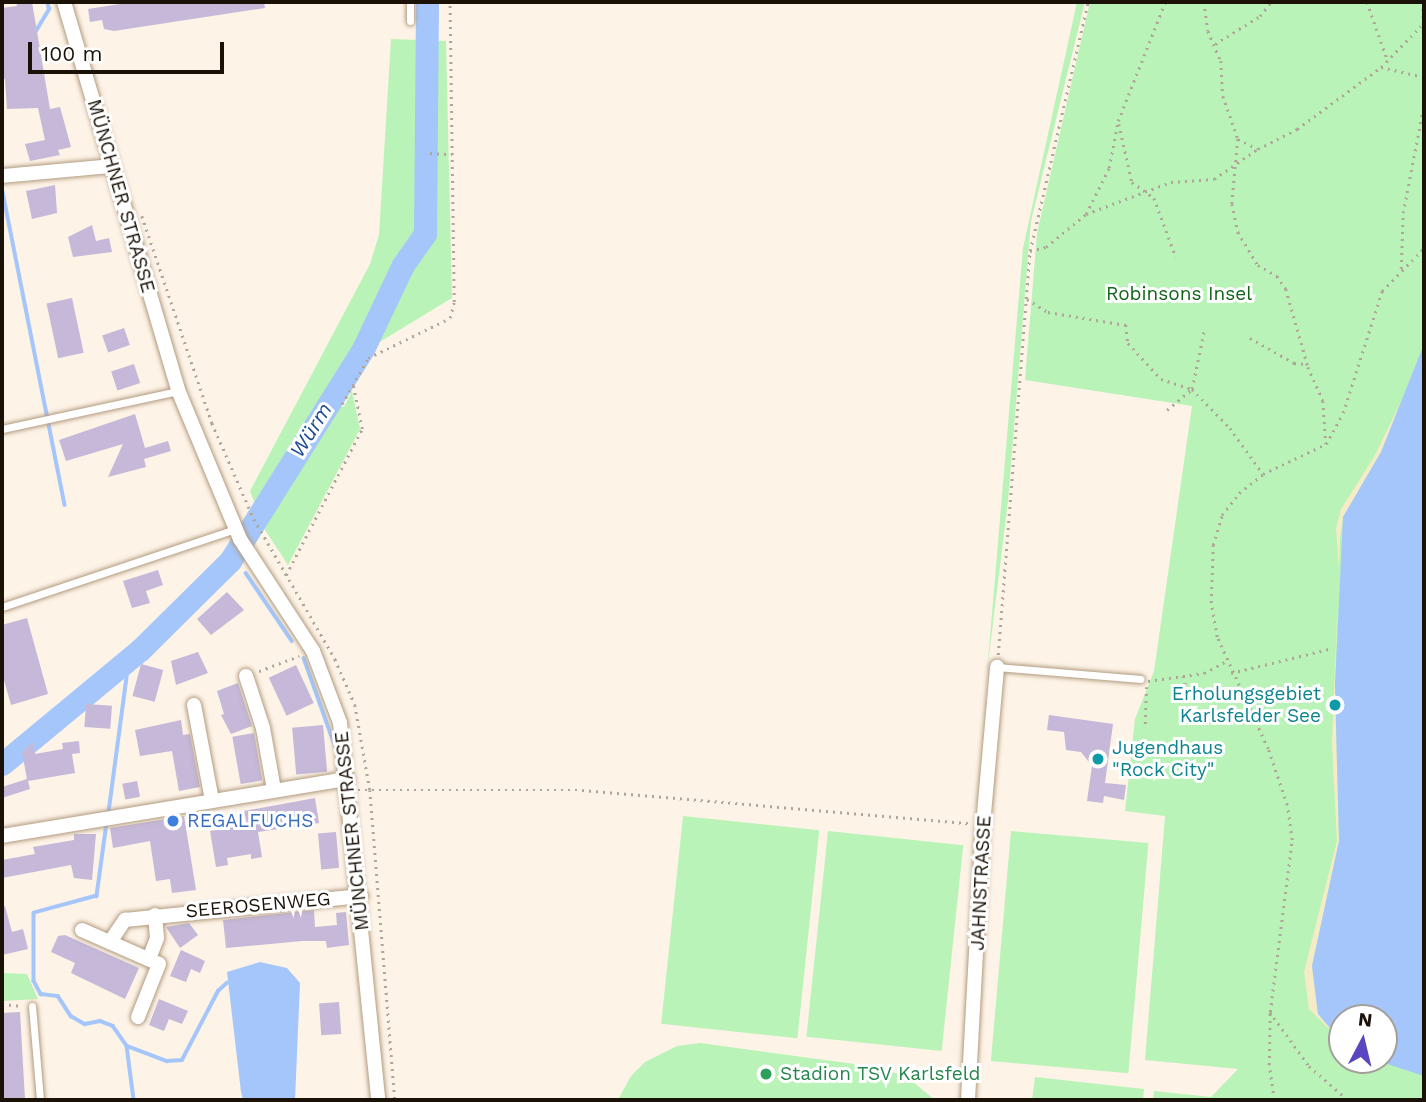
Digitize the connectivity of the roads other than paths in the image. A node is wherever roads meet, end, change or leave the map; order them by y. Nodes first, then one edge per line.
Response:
1 (64, 2) edge
2 (410, 2) edge
3 (410, 21) dead end
4 (112, 166) junction
5 (2, 176) edge
6 (178, 390) junction
7 (2, 429) edge
8 (238, 534) junction
9 (2, 607) edge
10 (998, 667) joint
11 (246, 676) road end
12 (1141, 680) road end
13 (194, 705) dead end
14 (347, 779) junction
15 (274, 790) junction
16 (212, 800) junction
17 (2, 836) edge
18 (361, 895) junction
19 (155, 915) junction
20 (82, 930) dead end
21 (110, 942) junction
22 (149, 959) junction
23 (32, 1006) road end
24 (138, 1017) dead end
25 (40, 1100) edge
26 (378, 1100) edge
27 (968, 1100) edge

1 - 4 street, MÜNCHNER STRASSE
2 - 3 lane
4 - 5 street
4 - 6 street, MÜNCHNER STRASSE
6 - 7 lane
6 - 8 street, MÜNCHNER STRASSE
8 - 9 lane
8 - 14 street, MÜNCHNER STRASSE
10 - 12 lane
10 - 27 street, JAHNSTRASSE
11 - 15 street
13 - 16 street
14 - 15 street
14 - 18 street, MÜNCHNER STRASSE
15 - 16 street
16 - 17 street
18 - 19 street, SEEROSENWEG
18 - 26 street, MÜNCHNER STRASSE
19 - 21 street, SEEROSENWEG
19 - 22 street
20 - 21 street
21 - 22 street
22 - 24 street
23 - 25 lane

